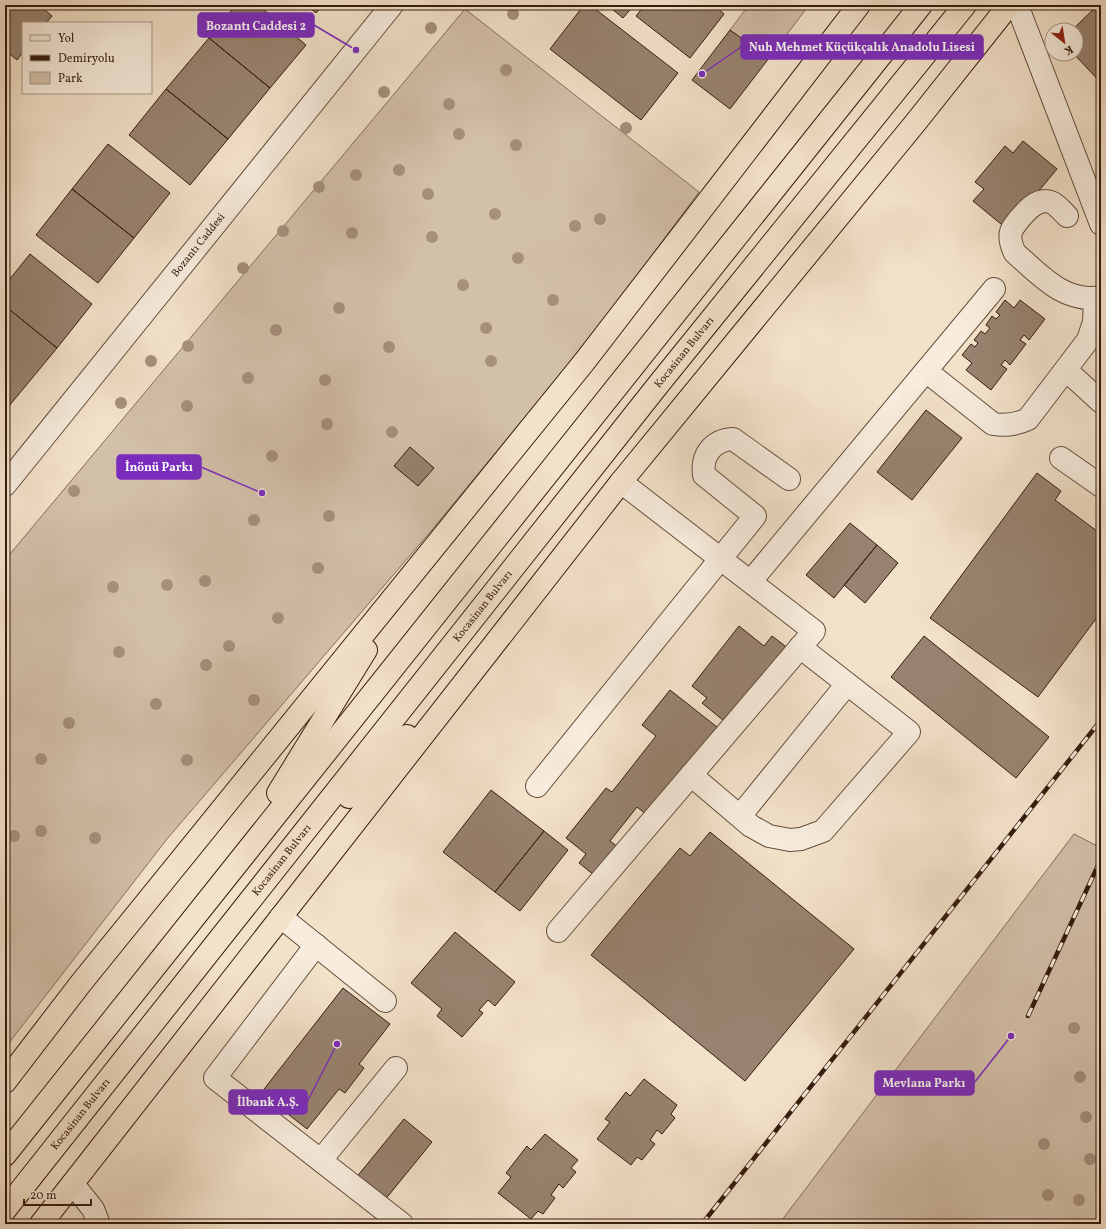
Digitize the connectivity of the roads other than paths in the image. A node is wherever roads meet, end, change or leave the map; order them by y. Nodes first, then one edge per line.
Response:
1 (392, 5) edge
2 (859, 5) edge
3 (866, 5) edge
4 (921, 5) edge
5 (965, 5) edge
6 (993, 5) edge
7 (1009, 5) edge
8 (1017, 5) edge
9 (834, 37) junction
10 (916, 122) junction
11 (1067, 216) dead end
12 (1101, 224) edge
13 (994, 289) dead end
14 (1098, 298) edge
15 (1066, 370) junction
16 (926, 371) junction
17 (1101, 402) edge
18 (1061, 458) dead end
19 (789, 479) dead end
20 (621, 482) junction
21 (5, 485) edge
22 (1101, 486) edge
23 (720, 559) junction
24 (412, 576) junction
25 (751, 581) junction
26 (495, 644) junction
27 (800, 647) junction
28 (847, 684) junction
29 (691, 775) junction
30 (537, 786) dead end
31 (740, 816) junction
32 (229, 874) junction
33 (257, 893) junction
34 (281, 917) junction
35 (558, 931) dead end
36 (316, 945) junction
37 (385, 1001) dead end
38 (396, 1068) dead end
39 (5, 1082) edge
40 (5, 1155) edge
41 (321, 1160) junction
42 (72, 1184) junction
43 (5, 1210) edge
44 (41, 1224) edge
45 (99, 1224) edge
46 (402, 1224) edge

1 - 21 street, Bozantı Caddesi
2 - 9 highway
3 - 9 highway
4 - 32 highway
5 - 33 highway, Kocasinan Bulvarı
6 - 10 highway
7 - 10 highway
8 - 12 street
9 - 24 highway
10 - 20 highway
11 - 14 street
13 - 16 street
14 - 15 street
15 - 16 street
15 - 17 street
16 - 25 street
18 - 22 street
19 - 23 street
20 - 23 street
20 - 26 highway
23 - 25 street
23 - 30 street
24 - 32 highway
24 - 39 highway
25 - 27 street
26 - 33 highway
26 - 34 highway
27 - 28 street
27 - 29 street
28 - 31 street
28 - 31 street
29 - 31 street
29 - 35 street
32 - 40 highway
33 - 43 highway, Kocasinan Bulvarı
34 - 36 street
34 - 42 highway
36 - 37 street
36 - 41 street
38 - 41 street
41 - 46 street
42 - 44 highway
42 - 45 street

